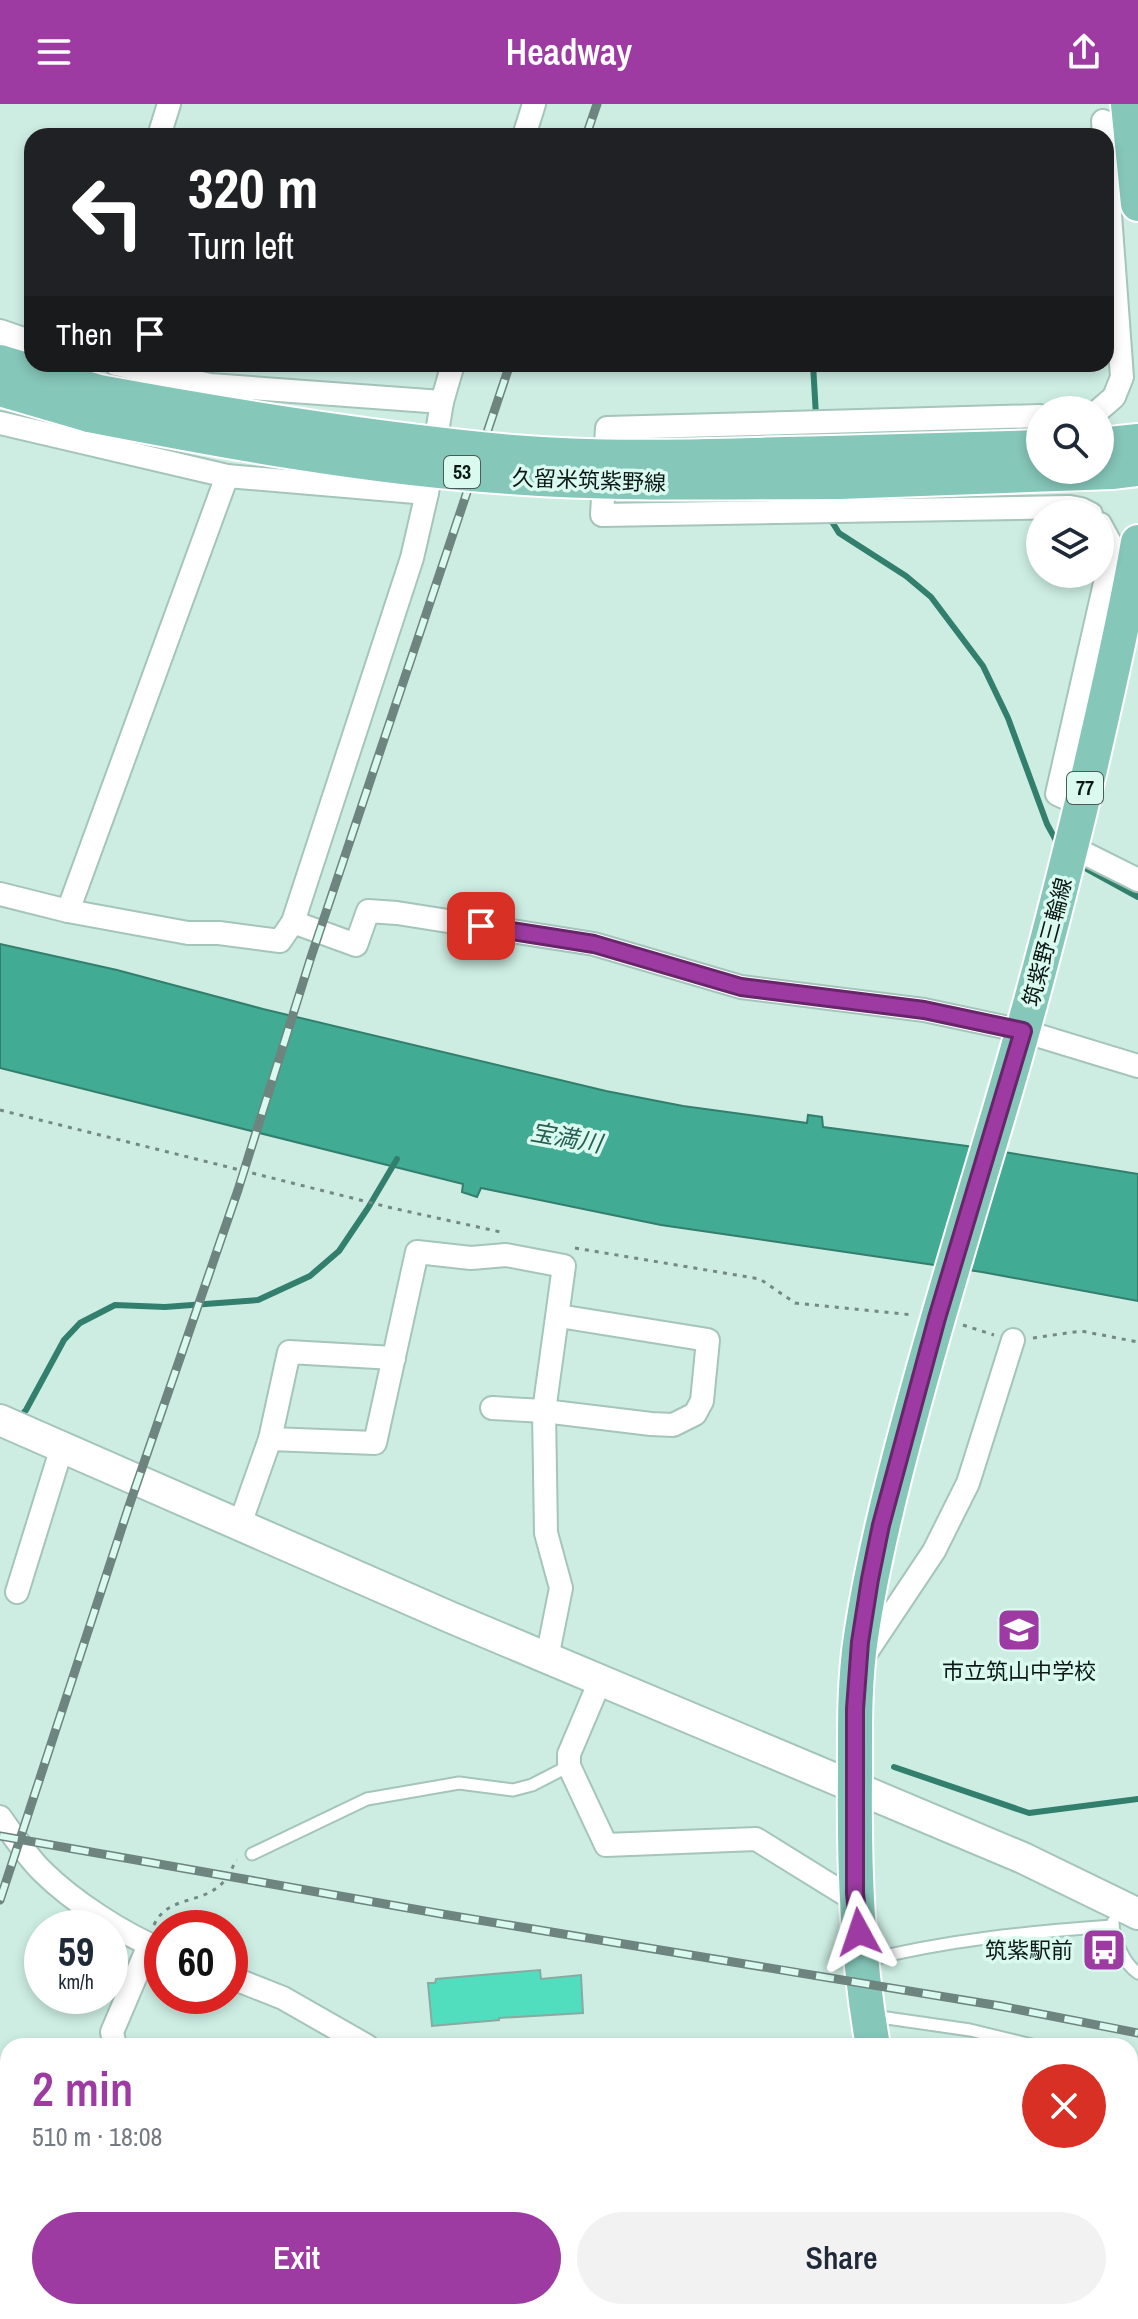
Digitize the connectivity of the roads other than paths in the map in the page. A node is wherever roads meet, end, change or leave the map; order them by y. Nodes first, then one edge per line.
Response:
1 (169, 104) edge
2 (534, 104) edge
3 (162, 128) edge
4 (526, 128) edge
5 (1126, 128) edge
6 (1138, 204) edge
7 (1114, 268) edge
8 (0, 331) edge
9 (24, 339) edge
10 (0, 362) edge
11 (24, 369) edge
12 (36, 372) edge
13 (451, 372) edge
14 (0, 389) edge
15 (101, 390) edge
16 (1114, 397) edge
17 (442, 402) junction
18 (1026, 416) edge
19 (0, 423) edge
20 (1138, 441) edge
21 (1114, 444) edge
22 (1026, 448) edge
23 (836, 468) junction
24 (1138, 469) edge
25 (227, 476) junction
26 (427, 493) junction
27 (1026, 508) edge
28 (1138, 542) edge
29 (1104, 588) edge
30 (1081, 805) junction
31 (1072, 847) junction
32 (1138, 880) edge
33 (0, 894) edge
34 (68, 911) junction
35 (293, 922) junction
36 (1023, 1031) junction
37 (1138, 1066) edge
38 (559, 1316) junction
39 (1013, 1340) road end
40 (394, 1358) junction
41 (492, 1408) dead end
42 (544, 1411) junction
43 (0, 1420) edge
44 (270, 1439) junction
45 (62, 1447) junction
46 (240, 1524) junction
47 (17, 1592) dead end
48 (547, 1658) junction
49 (858, 1665) junction
50 (597, 1688) dead end
51 (569, 1766) junction
52 (854, 1788) junction
53 (0, 1817) edge
54 (252, 1854) road end
55 (856, 1901) junction
56 (1122, 1914) edge
57 (144, 1940) edge
58 (861, 1962) junction
59 (144, 1970) edge
60 (1138, 1973) edge
61 (248, 1984) edge
62 (871, 2031) edge
63 (113, 2038) edge
64 (353, 2038) edge
65 (1003, 2038) edge

1 - 3 street
2 - 4 street
5 - 6 main road
7 - 16 street
8 - 9 street
10 - 11 main road, 久留米筑紫野線 / 53
12 - 15 main road, 久留米筑紫野線 / 53
13 - 17 street
14 - 15 main road, 久留米筑紫野線 / 53
15 - 17 street
15 - 23 main road, 久留米筑紫野線 / 53, bridge
17 - 26 street
18 - 27 street
19 - 25 street
20 - 21 main road
22 - 23 main road, 久留米筑紫野線 / 53
23 - 24 main road, 久留米筑紫野線 / 53
25 - 26 street
25 - 34 street
26 - 35 street
28 - 30 main road, 筑紫野三輪線 / 77
29 - 30 street
30 - 31 main road, 筑紫野三輪線 / 77
31 - 32 street
31 - 36 main road, 筑紫野三輪線 / 77
33 - 34 street
34 - 35 street
35 - 36 street
36 - 37 street
36 - 49 main road, 筑紫野三輪線 / 77
38 - 40 street
38 - 42 street
38 - 42 street
39 - 49 street
40 - 44 street
40 - 44 street
41 - 42 street
42 - 48 street
43 - 45 street
44 - 46 street
45 - 46 street
45 - 47 street
46 - 48 street
48 - 52 street
49 - 52 main road, 筑紫野三輪線 / 77
50 - 51 street
51 - 54 lane
51 - 55 street
52 - 55 main road, 筑紫野三輪線 / 77
52 - 56 street
53 - 57 street
55 - 58 main road, 筑紫野三輪線 / 77
56 - 58 lane
56 - 60 lane
58 - 62 main road, 筑紫野三輪線 / 77
59 - 63 street
61 - 64 street
62 - 65 lane

